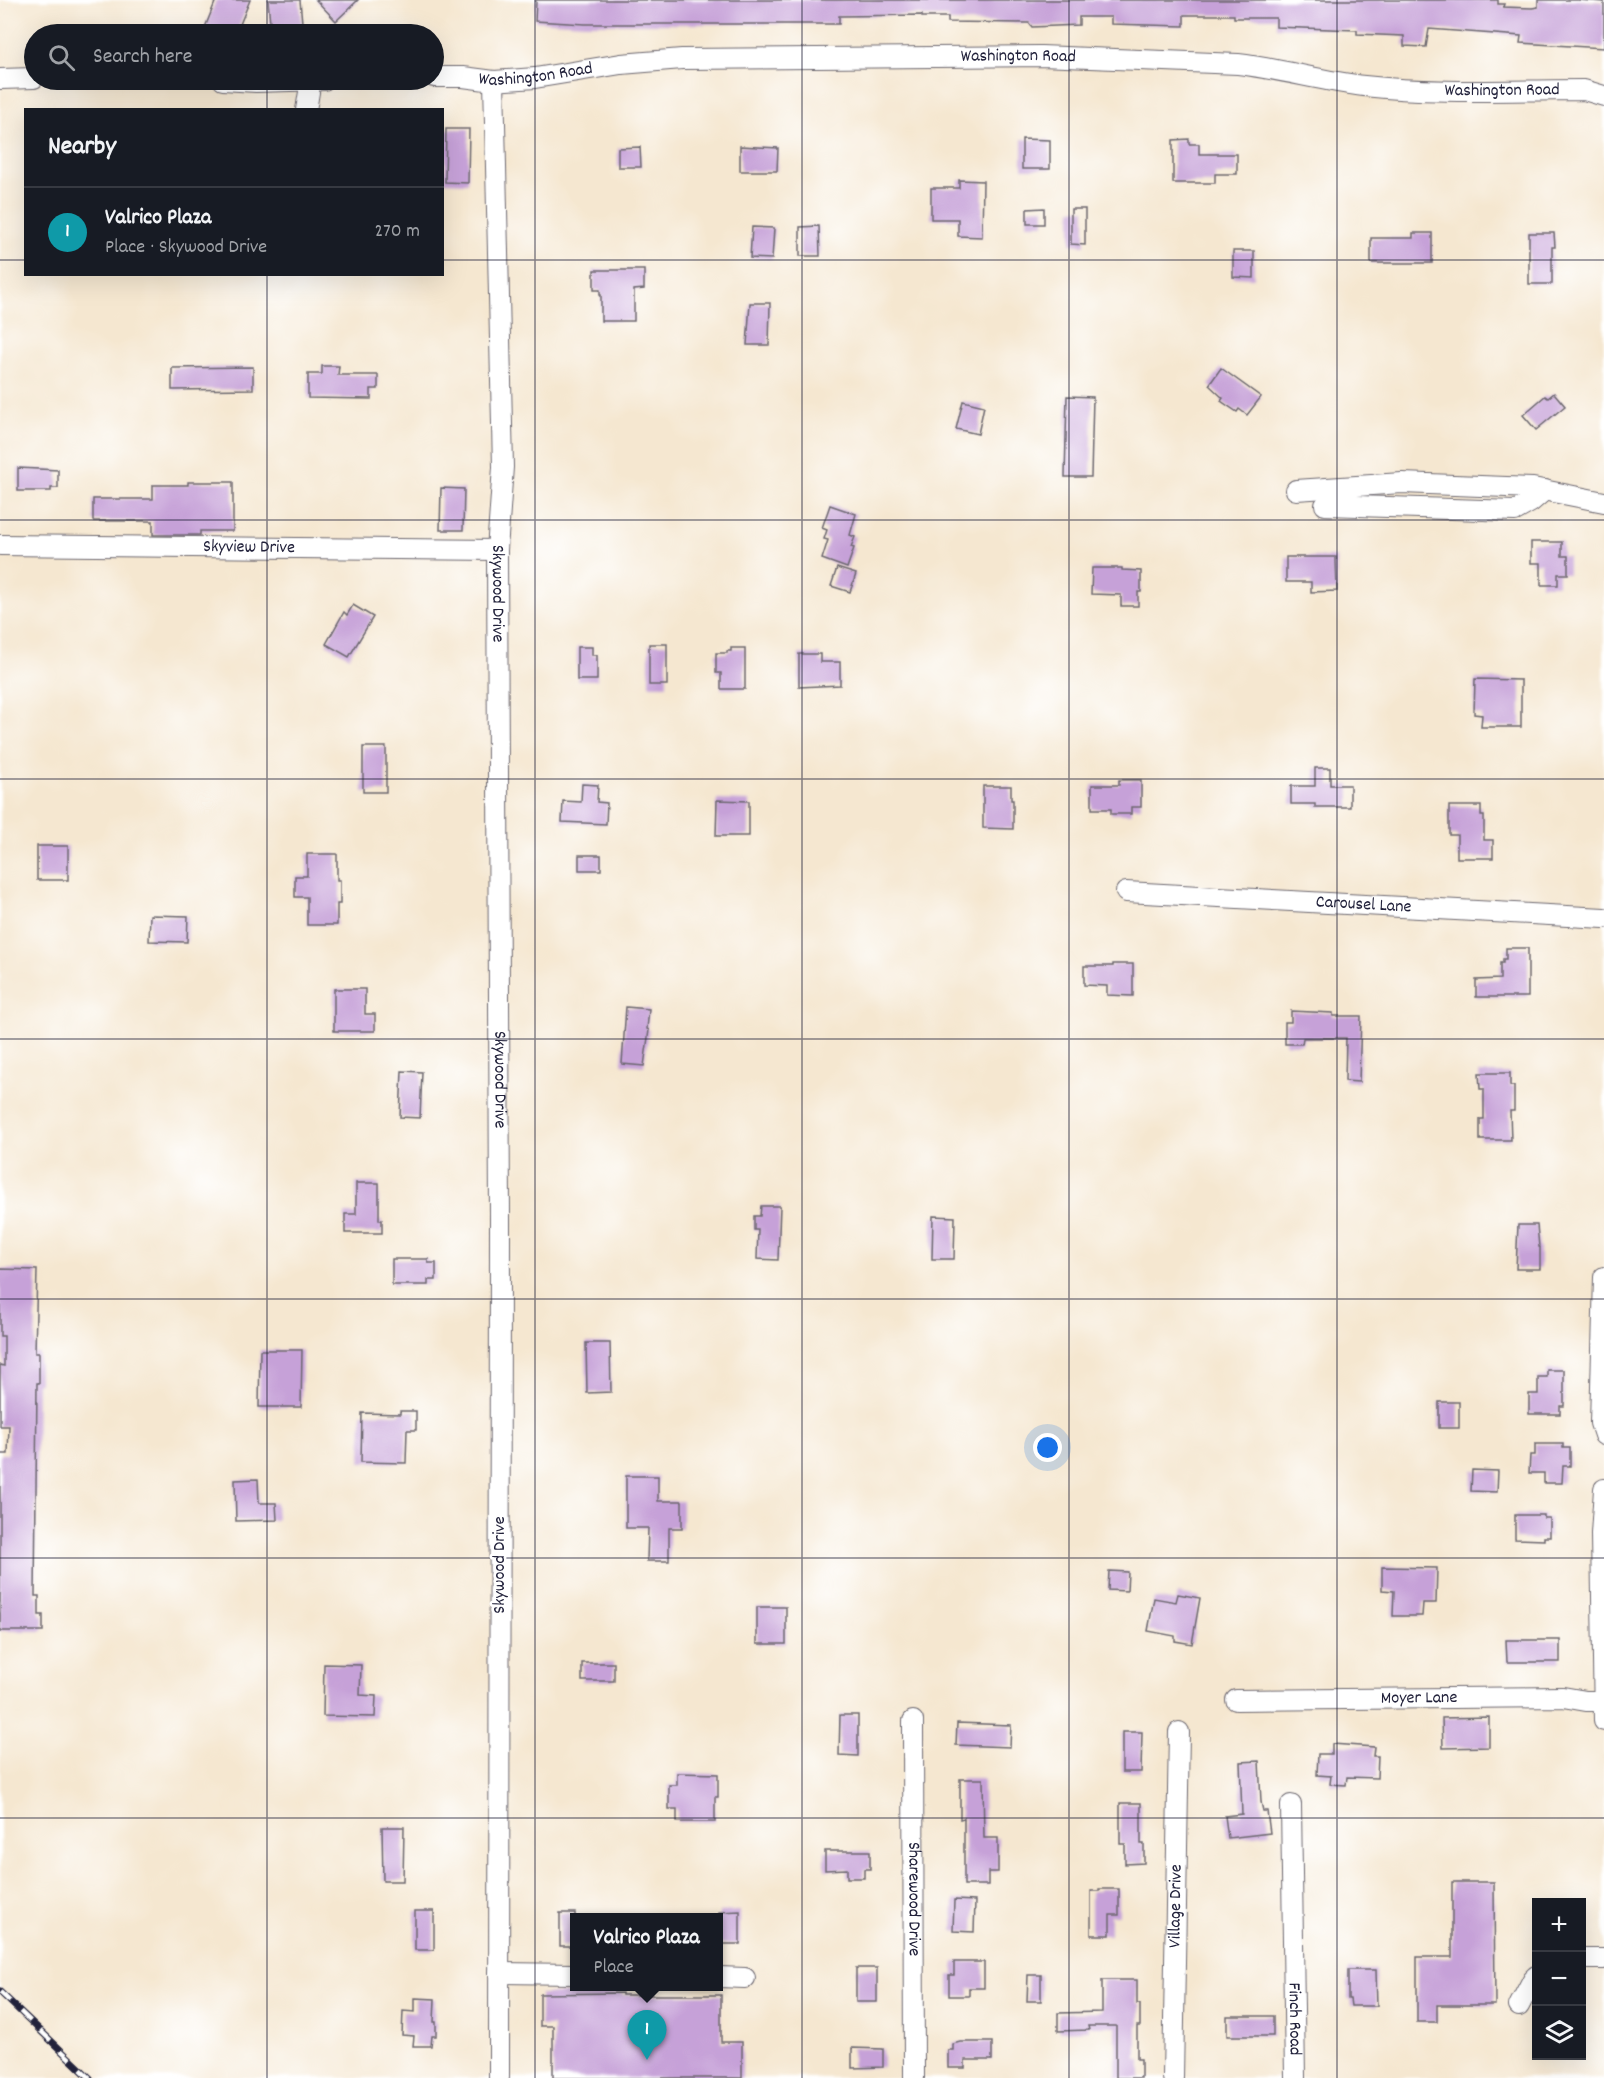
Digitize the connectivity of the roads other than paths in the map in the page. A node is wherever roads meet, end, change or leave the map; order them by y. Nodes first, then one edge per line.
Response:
1 (444, 76) edge
2 (24, 78) edge
3 (0, 79) edge
4 (494, 81) junction
5 (310, 90) edge
6 (1604, 96) edge
7 (306, 108) edge
8 (1296, 490) dead end
9 (1545, 490) junction
10 (1604, 502) edge
11 (1325, 505) dead end
12 (0, 545) edge
13 (497, 550) junction
14 (1126, 892) dead end
15 (1604, 918) edge
16 (1604, 1277) edge
17 (1604, 1435) edge
18 (1604, 1489) edge
19 (1603, 1621) edge
20 (1603, 1659) edge
21 (1236, 1700) dead end
22 (1603, 1701) edge
23 (913, 1721) dead end
24 (1604, 1721) edge
25 (1179, 1732) dead end
26 (1291, 1805) dead end
27 (1586, 1959) edge
28 (1604, 1959) edge
29 (499, 1973) junction
30 (570, 1974) edge
31 (723, 1977) edge
32 (745, 1978) dead end
33 (1532, 1980) edge
34 (1519, 2006) dead end
35 (499, 2078) edge
36 (914, 2078) edge
37 (1173, 2078) edge
38 (1295, 2078) edge

1 - 4 street, Washington Road
2 - 3 street
4 - 6 street, Washington Road
4 - 13 street, Skywood Drive
5 - 7 street
8 - 9 street
9 - 10 street
9 - 11 street
12 - 13 street, Skyview Drive
13 - 29 street, Skywood Drive
14 - 15 street, Carousel Lane
16 - 17 street
18 - 19 street
19 - 20 street
20 - 22 street
21 - 22 street, Moyer Lane
22 - 24 street
23 - 36 street, Sharewood Drive
25 - 37 street, Village Drive
26 - 38 street, Finch Road
27 - 28 street
29 - 30 street
29 - 35 street, Skywood Drive
31 - 32 street
33 - 34 street

